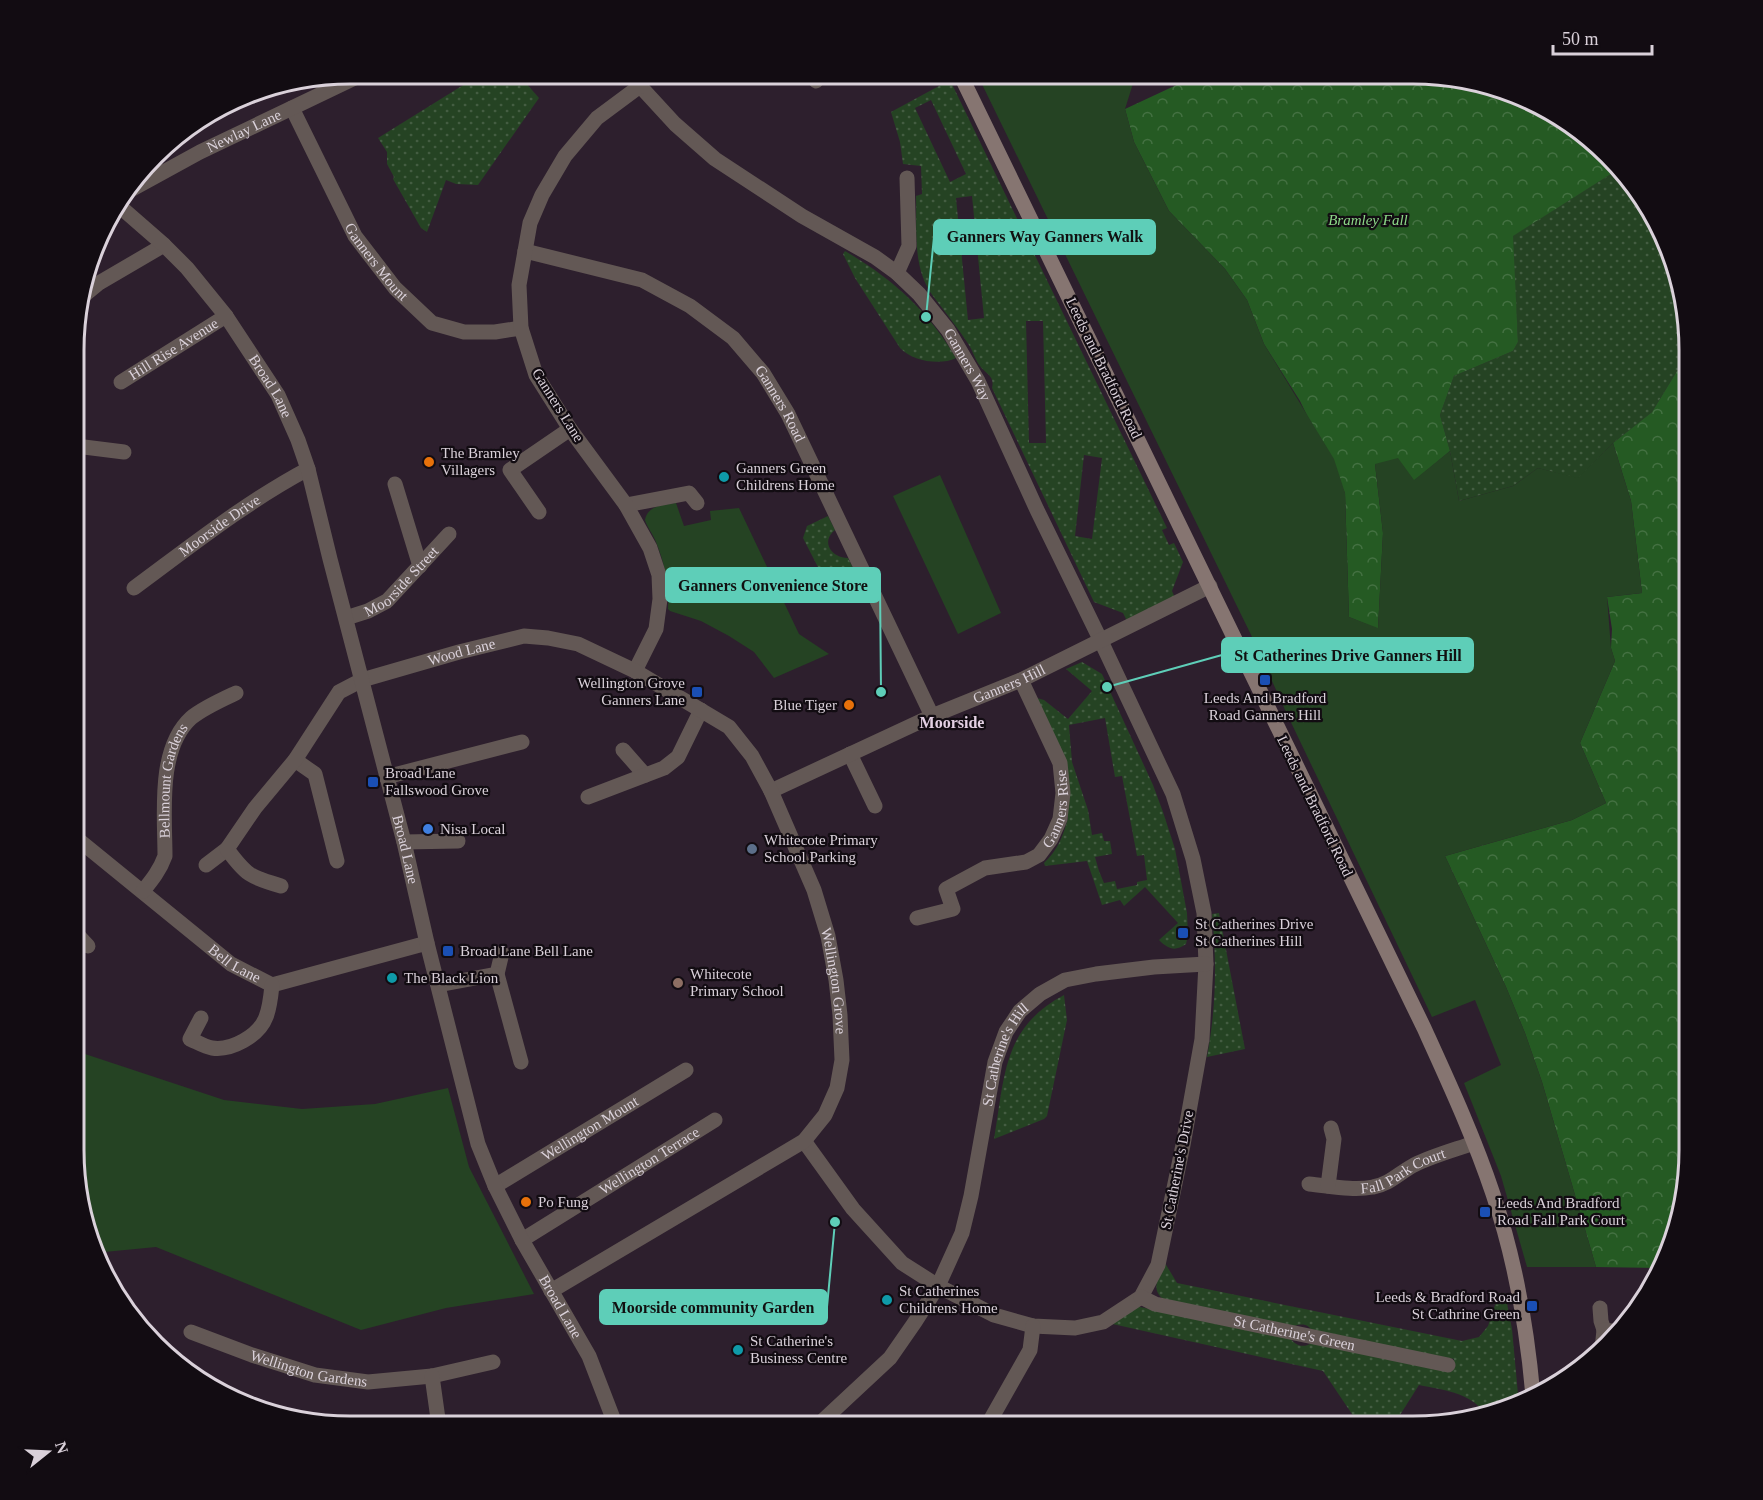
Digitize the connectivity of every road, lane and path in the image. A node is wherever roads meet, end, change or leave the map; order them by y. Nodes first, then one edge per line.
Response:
1 (632, 84) edge
2 (640, 84) edge
3 (965, 84) edge
4 (341, 85) edge
5 (292, 108) junction
6 (907, 178) dead end
7 (143, 183) edge
8 (124, 210) edge
9 (164, 245) junction
10 (525, 251) junction
11 (897, 273) junction
12 (91, 290) edge
13 (226, 316) junction
14 (520, 328) junction
15 (121, 382) dead end
16 (570, 429) junction
17 (84, 447) edge
18 (124, 452) dead end
19 (308, 469) junction
20 (395, 484) dead end
21 (696, 503) dead end
22 (626, 505) junction
23 (539, 512) dead end
24 (449, 534) dead end
25 (420, 566) junction
26 (1210, 586) junction
27 (134, 588) dead end
28 (346, 618) junction
29 (1100, 639) junction
30 (563, 641) joint
31 (635, 671) junction
32 (362, 680) junction
33 (1022, 680) junction
34 (236, 693) dead end
35 (701, 710) junction
36 (932, 716) junction
37 (522, 742) dead end
38 (623, 750) dead end
39 (850, 754) junction
40 (295, 760) junction
41 (645, 776) junction
42 (386, 777) junction
43 (771, 791) junction
44 (588, 797) dead end
45 (875, 806) dead end
46 (458, 841) dead end
47 (404, 842) junction
48 (84, 844) edge
49 (226, 849) junction
50 (337, 861) dead end
51 (206, 865) dead end
52 (281, 886) dead end
53 (143, 891) junction
54 (917, 918) dead end
55 (84, 942) edge
56 (427, 943) junction
57 (88, 946) dead end
58 (502, 953) dead end
59 (1206, 964) junction
60 (497, 974) junction
61 (272, 985) junction
62 (438, 985) junction
63 (201, 1017) dead end
64 (521, 1062) dead end
65 (686, 1070) dead end
66 (715, 1120) dead end
67 (1330, 1128) dead end
68 (804, 1141) junction
69 (1474, 1143) junction
70 (1309, 1184) dead end
71 (495, 1186) junction
72 (1328, 1186) junction
73 (522, 1240) junction
74 (938, 1286) junction
75 (551, 1291) junction
76 (1141, 1297) junction
77 (1600, 1308) dead end
78 (1033, 1326) junction
79 (1609, 1329) edge
80 (191, 1332) dead end
81 (493, 1362) dead end
82 (1448, 1365) dead end
83 (432, 1376) junction
84 (1532, 1388) edge
85 (438, 1416) edge
86 (612, 1416) edge
87 (828, 1416) edge
88 (997, 1416) edge

1 - 10 street, Ganners Lane
2 - 11 street, Ganners Way
3 - 26 main road, Leeds and Bradford Road
4 - 5 street, Newlay Lane
5 - 7 street, Newlay Lane
5 - 14 street, Ganners Mount
6 - 11 street
8 - 9 street, Broad Lane
9 - 12 street
9 - 13 street, Broad Lane
10 - 14 street, Ganners Lane
10 - 36 street, Ganners Road
11 - 29 street, Ganners Way
13 - 15 street, Hill Rise Avenue
13 - 19 street, Broad Lane
14 - 16 street, Ganners Lane
16 - 22 street, Ganners Lane
16 - 23 street
17 - 18 street
19 - 27 street, Moorside Drive
19 - 28 street, Broad Lane
20 - 25 street
21 - 22 street
22 - 31 street, Ganners Lane
24 - 25 street, Moorside Street
25 - 28 street, Moorside Street
26 - 29 street, Ganners Hill
26 - 69 main road, Leeds and Bradford Road
28 - 32 street, Broad Lane
29 - 33 street, Ganners Hill
29 - 59 street, St Catherine's Drive
30 - 31 street, Wellington Grove
30 - 32 street, Wood Lane
31 - 35 street, Wellington Grove
32 - 40 street, Wood Lane
32 - 42 street, Broad Lane
33 - 36 street, Ganners Hill
33 - 54 street, Ganners Rise
34 - 53 street, Bellmount Gardens
35 - 41 street
35 - 43 street, Wellington Grove
36 - 39 street, Ganners Hill
37 - 42 street
38 - 41 street
39 - 43 street, Ganners Hill
39 - 45 street
40 - 49 street, Wood Lane
40 - 50 street
41 - 44 street
42 - 47 street, Broad Lane
43 - 68 street, Wellington Grove
46 - 47 street
47 - 56 street, Broad Lane
48 - 53 street, Bell Lane
49 - 51 street, Wood Lane
49 - 52 street
53 - 61 street, Bell Lane
55 - 57 street
56 - 61 street, Bell Lane
56 - 62 street, Broad Lane
58 - 60 street
59 - 74 street, St Catherine's Hill
59 - 76 street, St Catherine's Drive
60 - 62 street
60 - 64 street
61 - 63 street
62 - 71 street, Broad Lane
65 - 71 street, Wellington Mount
66 - 73 street, Wellington Terrace
67 - 72 street
68 - 74 street, St Catherine's Drive
68 - 75 street, Wellington Grove
69 - 72 street, Fall Park Court
69 - 84 main road, Leeds and Bradford Road
70 - 72 street, Fall Park Court
71 - 73 street, Broad Lane
73 - 75 street, Broad Lane
74 - 78 street, St Catherine's Drive
74 - 87 street, St Catherine's Hill
75 - 86 street, Broad Lane
76 - 78 street, St Catherine's Drive
76 - 82 street, St Catherine's Green
77 - 79 street
78 - 88 street
80 - 83 street, Wellington Gardens
81 - 83 street, Wellington Gardens
83 - 85 street

